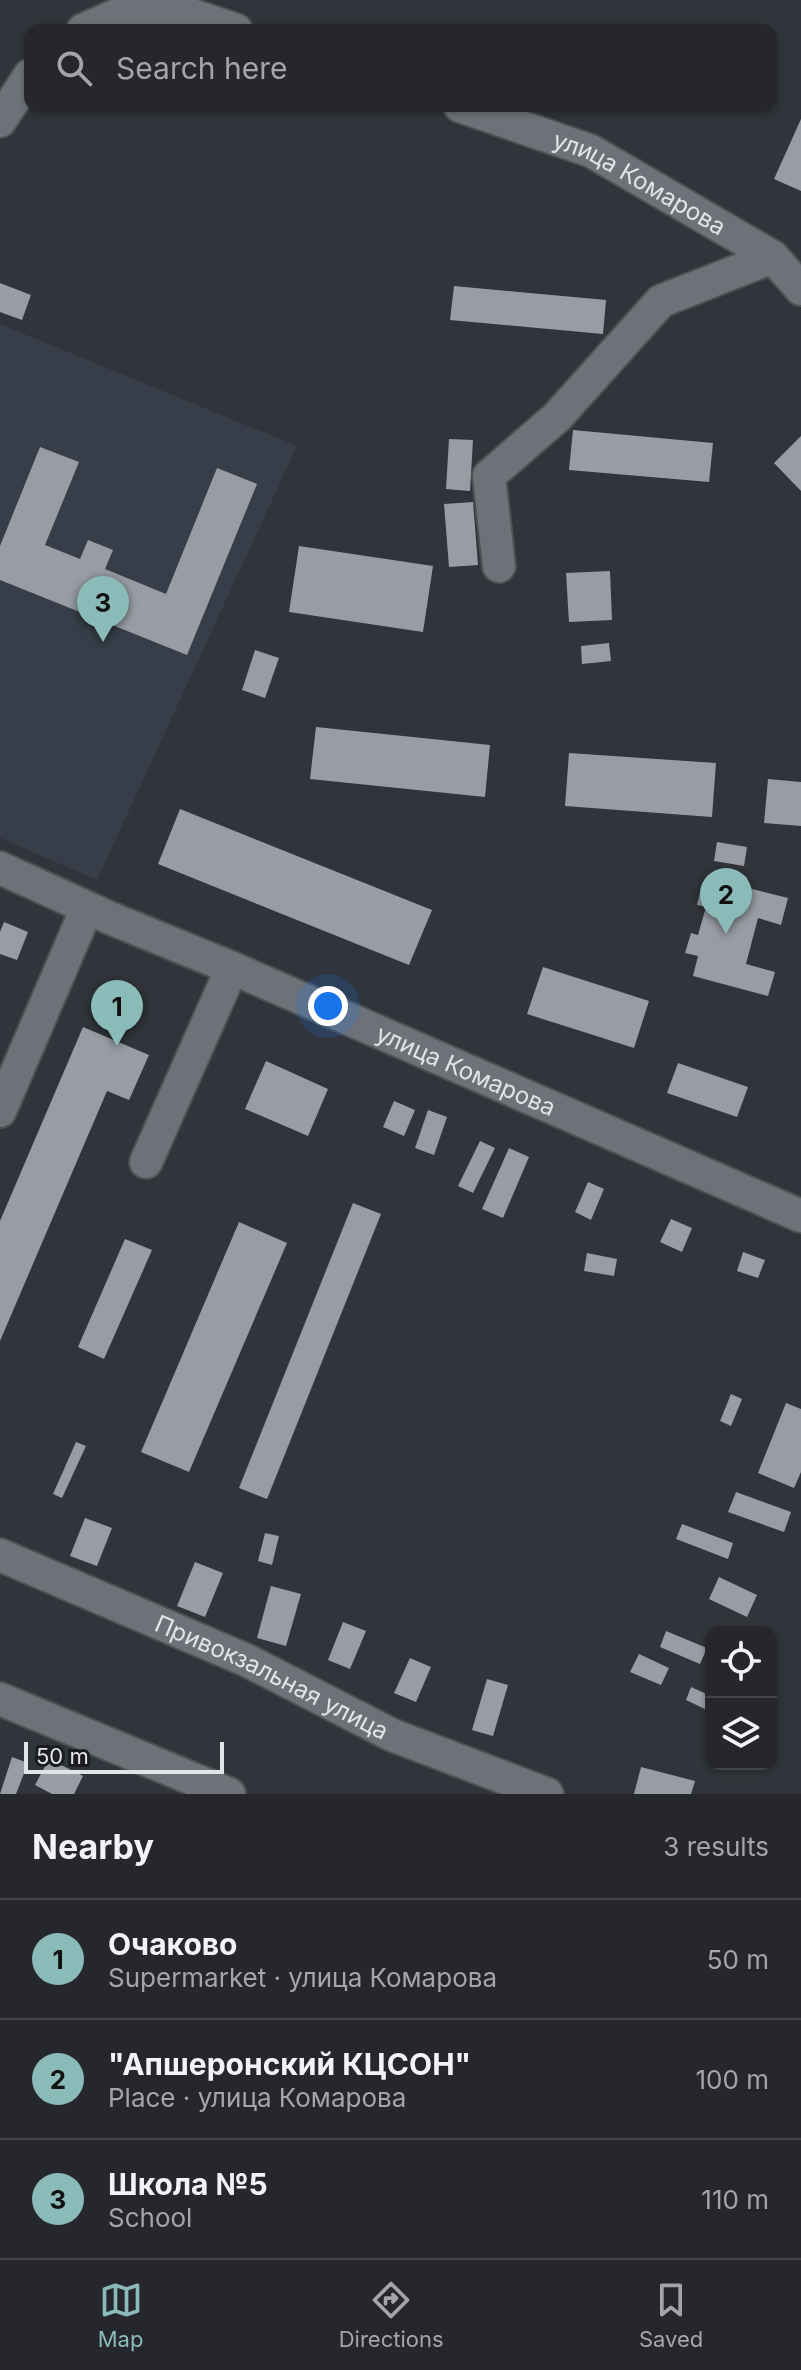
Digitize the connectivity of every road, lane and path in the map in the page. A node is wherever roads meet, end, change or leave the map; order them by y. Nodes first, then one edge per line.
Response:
1 (85, 19) edge
2 (218, 24) edge
3 (24, 84) edge
4 (477, 112) edge
5 (0, 121) edge
6 (773, 257) junction
7 (801, 289) edge
8 (499, 566) dead end
9 (0, 868) edge
10 (87, 908) junction
11 (232, 968) junction
12 (0, 1111) edge
13 (146, 1162) dead end
14 (801, 1216) edge
15 (0, 1555) edge
16 (0, 1699) edge
17 (229, 1794) edge
18 (547, 1794) edge

1 - 2 street
3 - 5 street
4 - 6 street, улица Комарова
6 - 7 street, улица Комарова
6 - 8 street
9 - 10 street, улица Комарова
10 - 11 street, улица Комарова
10 - 12 street
11 - 13 street
11 - 14 street, улица Комарова
15 - 18 street, Привокзальная улица
16 - 17 street

